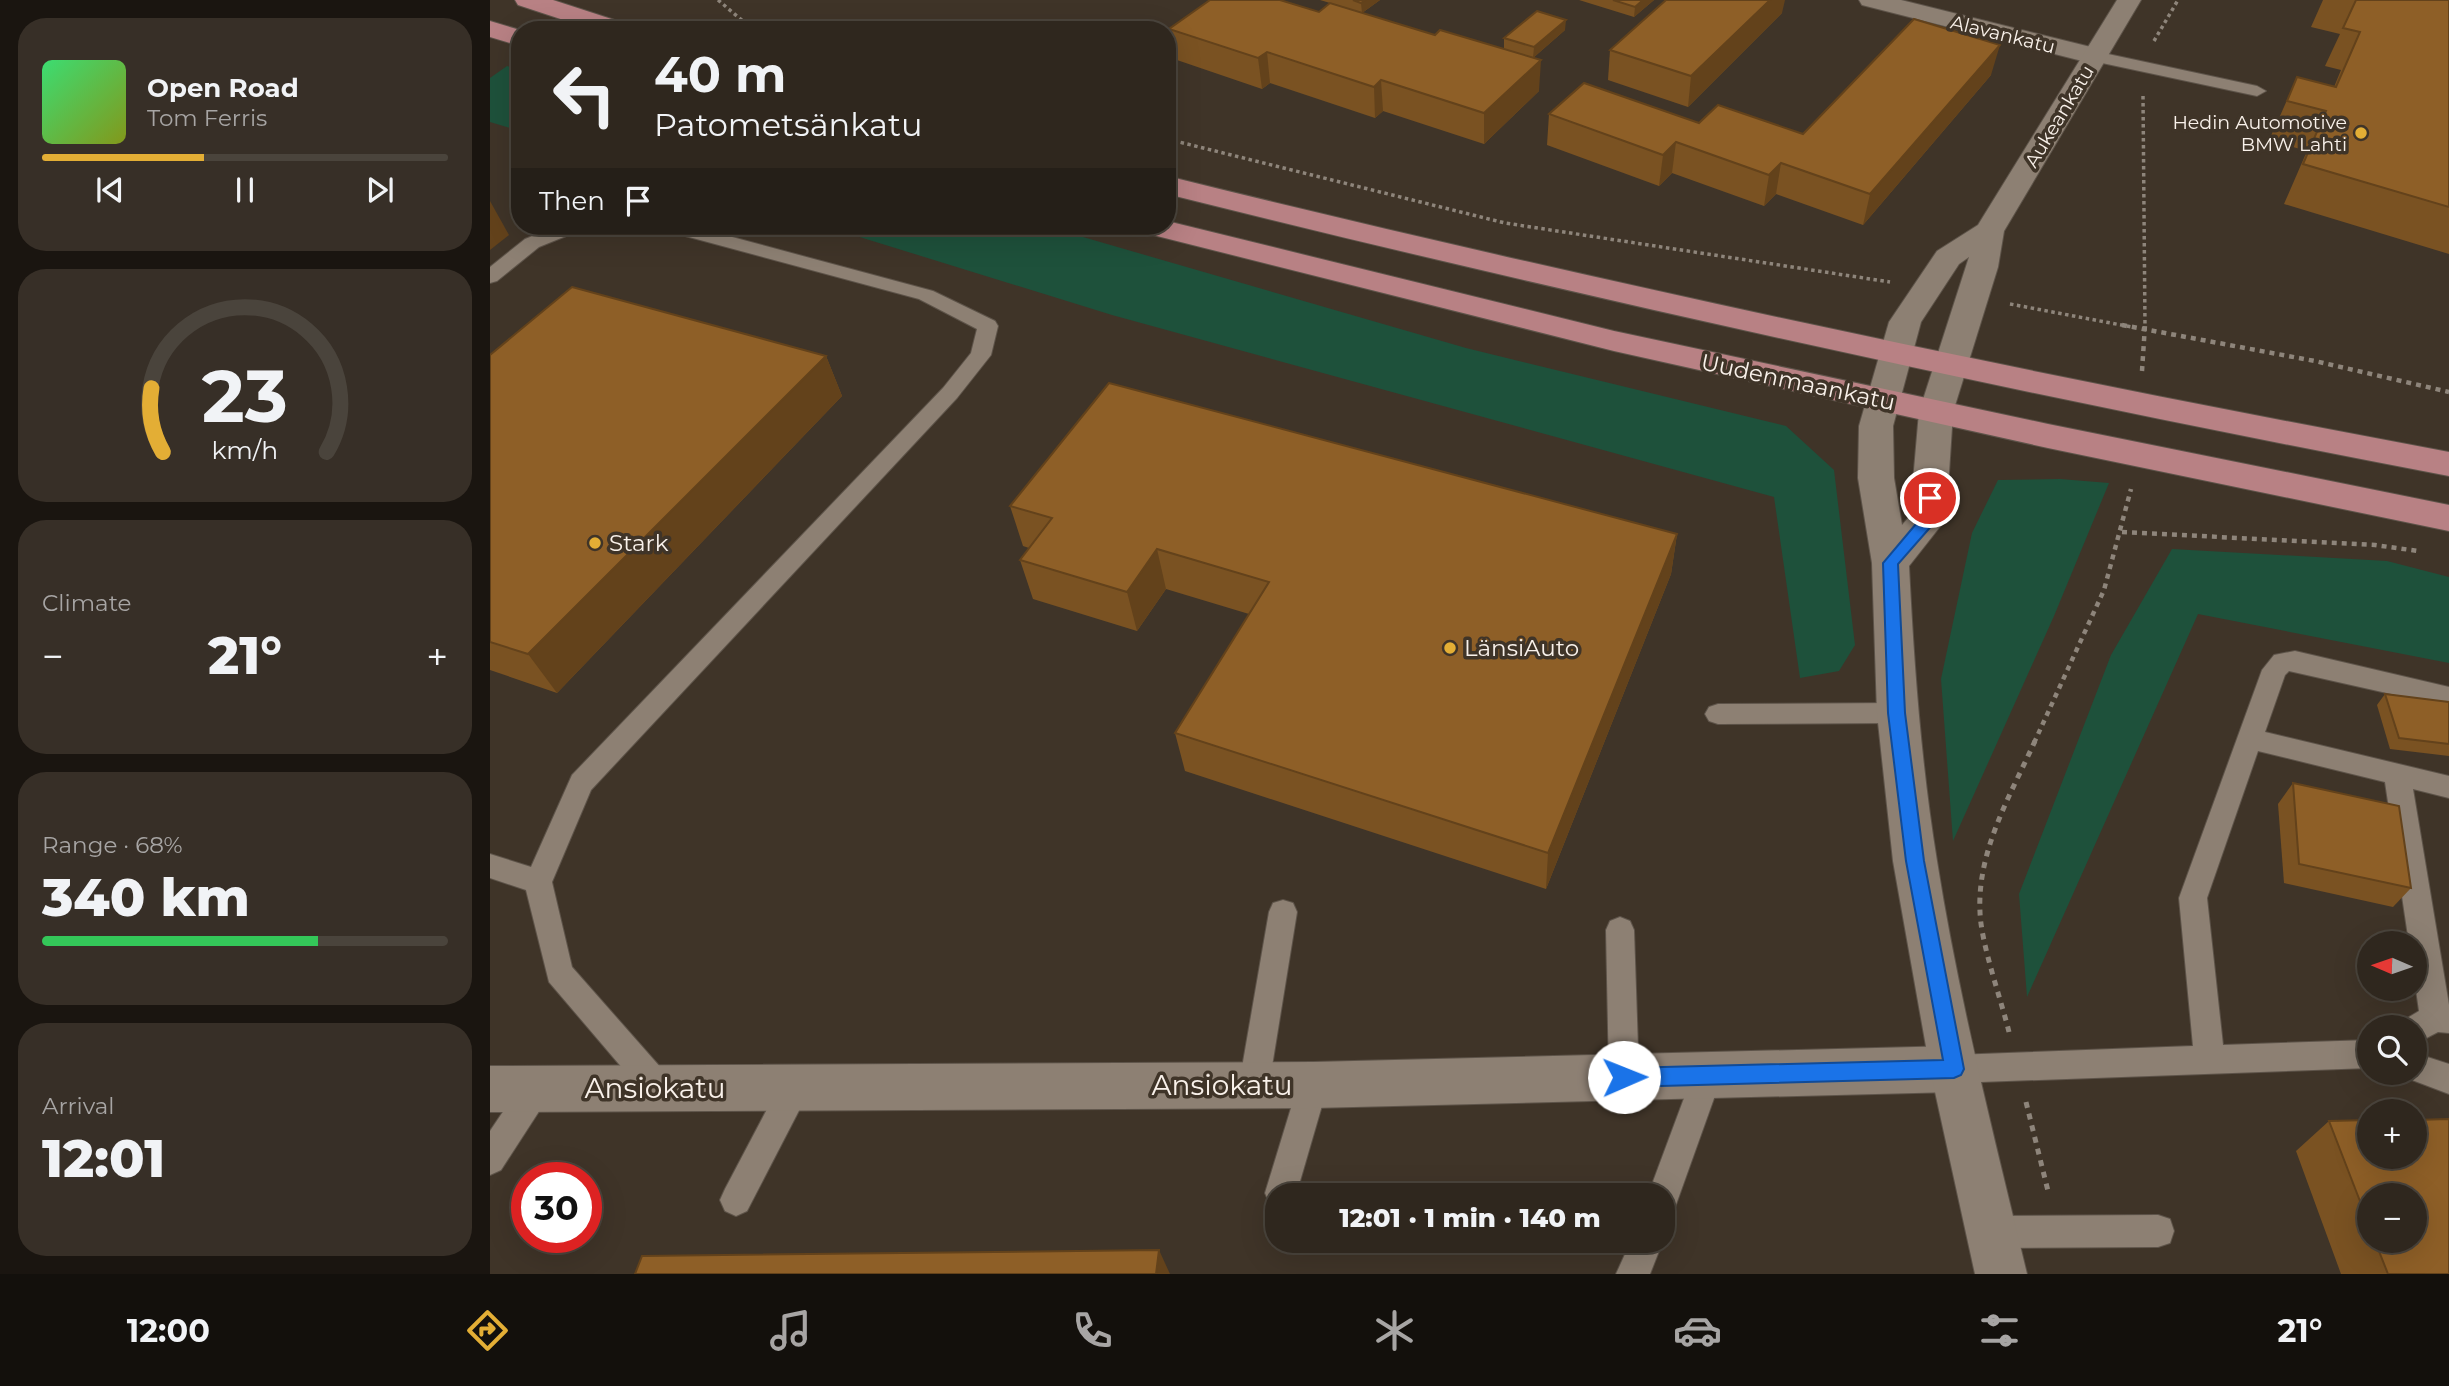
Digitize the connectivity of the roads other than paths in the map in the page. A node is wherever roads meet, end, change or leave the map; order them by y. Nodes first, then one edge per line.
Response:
1 (527, 0) edge
2 (1871, 0) edge
3 (2129, 0) edge
4 (593, 21) edge
5 (490, 29) edge
6 (511, 35) edge
7 (2094, 57) junction
8 (2256, 91) dead end
9 (1176, 187) edge
10 (1989, 231) junction
11 (1176, 232) edge
12 (552, 235) edge
13 (703, 235) edge
14 (490, 277) edge
15 (1896, 355) junction
16 (1949, 366) junction
17 (1883, 401) junction
18 (1936, 412) junction
19 (2449, 464) edge
20 (2449, 518) edge
21 (1890, 563) junction
22 (2449, 697) edge
23 (1897, 713) junction
24 (1718, 714) dead end
25 (2250, 739) junction
26 (2397, 774) junction
27 (2449, 787) edge
28 (490, 866) edge
29 (538, 882) junction
30 (1283, 912) dead end
31 (1620, 930) dead end
32 (2433, 1022) edge
33 (2357, 1054) edge
34 (2209, 1060) junction
35 (1954, 1069) junction
36 (2427, 1071) edge
37 (1707, 1076) junction
38 (1624, 1077) junction
39 (2449, 1079) edge
40 (1254, 1085) junction
41 (1313, 1085) junction
42 (658, 1087) junction
43 (795, 1087) junction
44 (513, 1089) edge
45 (490, 1159) edge
46 (1284, 1183) edge
47 (1669, 1183) edge
48 (736, 1200) dead end
49 (2158, 1231) dead end
50 (1642, 1253) edge
51 (1996, 1253) edge
52 (1633, 1274) edge

1 - 4 main road
2 - 7 street, Alavankatu
3 - 7 street, Aukeankatu
5 - 6 main road
7 - 8 lane
7 - 10 street, Aukeankatu
9 - 15 main road, Uudenmaankatu
10 - 15 street, Aukeankatu
10 - 16 street, Aukeankatu
11 - 17 main road, Uudenmaankatu
12 - 14 lane
13 - 29 lane
15 - 16 main road, Uudenmaankatu
15 - 17 street, Aukeankatu
16 - 18 street, Aukeankatu
16 - 19 main road, Uudenmaankatu
17 - 18 main road, Uudenmaankatu
17 - 21 street, Aukeankatu
18 - 20 main road, Uudenmaankatu
18 - 21 street, Aukeankatu
21 - 23 street, Aukeankatu
22 - 25 lane
23 - 24 lane
23 - 35 street, Aukeankatu
25 - 26 lane
25 - 34 lane
26 - 27 lane
26 - 32 lane
28 - 29 lane
29 - 42 lane
30 - 40 lane
31 - 38 lane
33 - 34 lane
34 - 35 lane
35 - 37 street, Ansiokatu
35 - 51 street, Aukeankatu
36 - 39 lane
37 - 38 street, Ansiokatu
37 - 47 lane
38 - 41 street, Ansiokatu
40 - 41 street, Ansiokatu
40 - 43 street, Ansiokatu
41 - 46 lane
42 - 43 street, Ansiokatu
42 - 44 street, Ansiokatu
43 - 48 lane
44 - 45 lane
49 - 51 lane
50 - 52 lane

